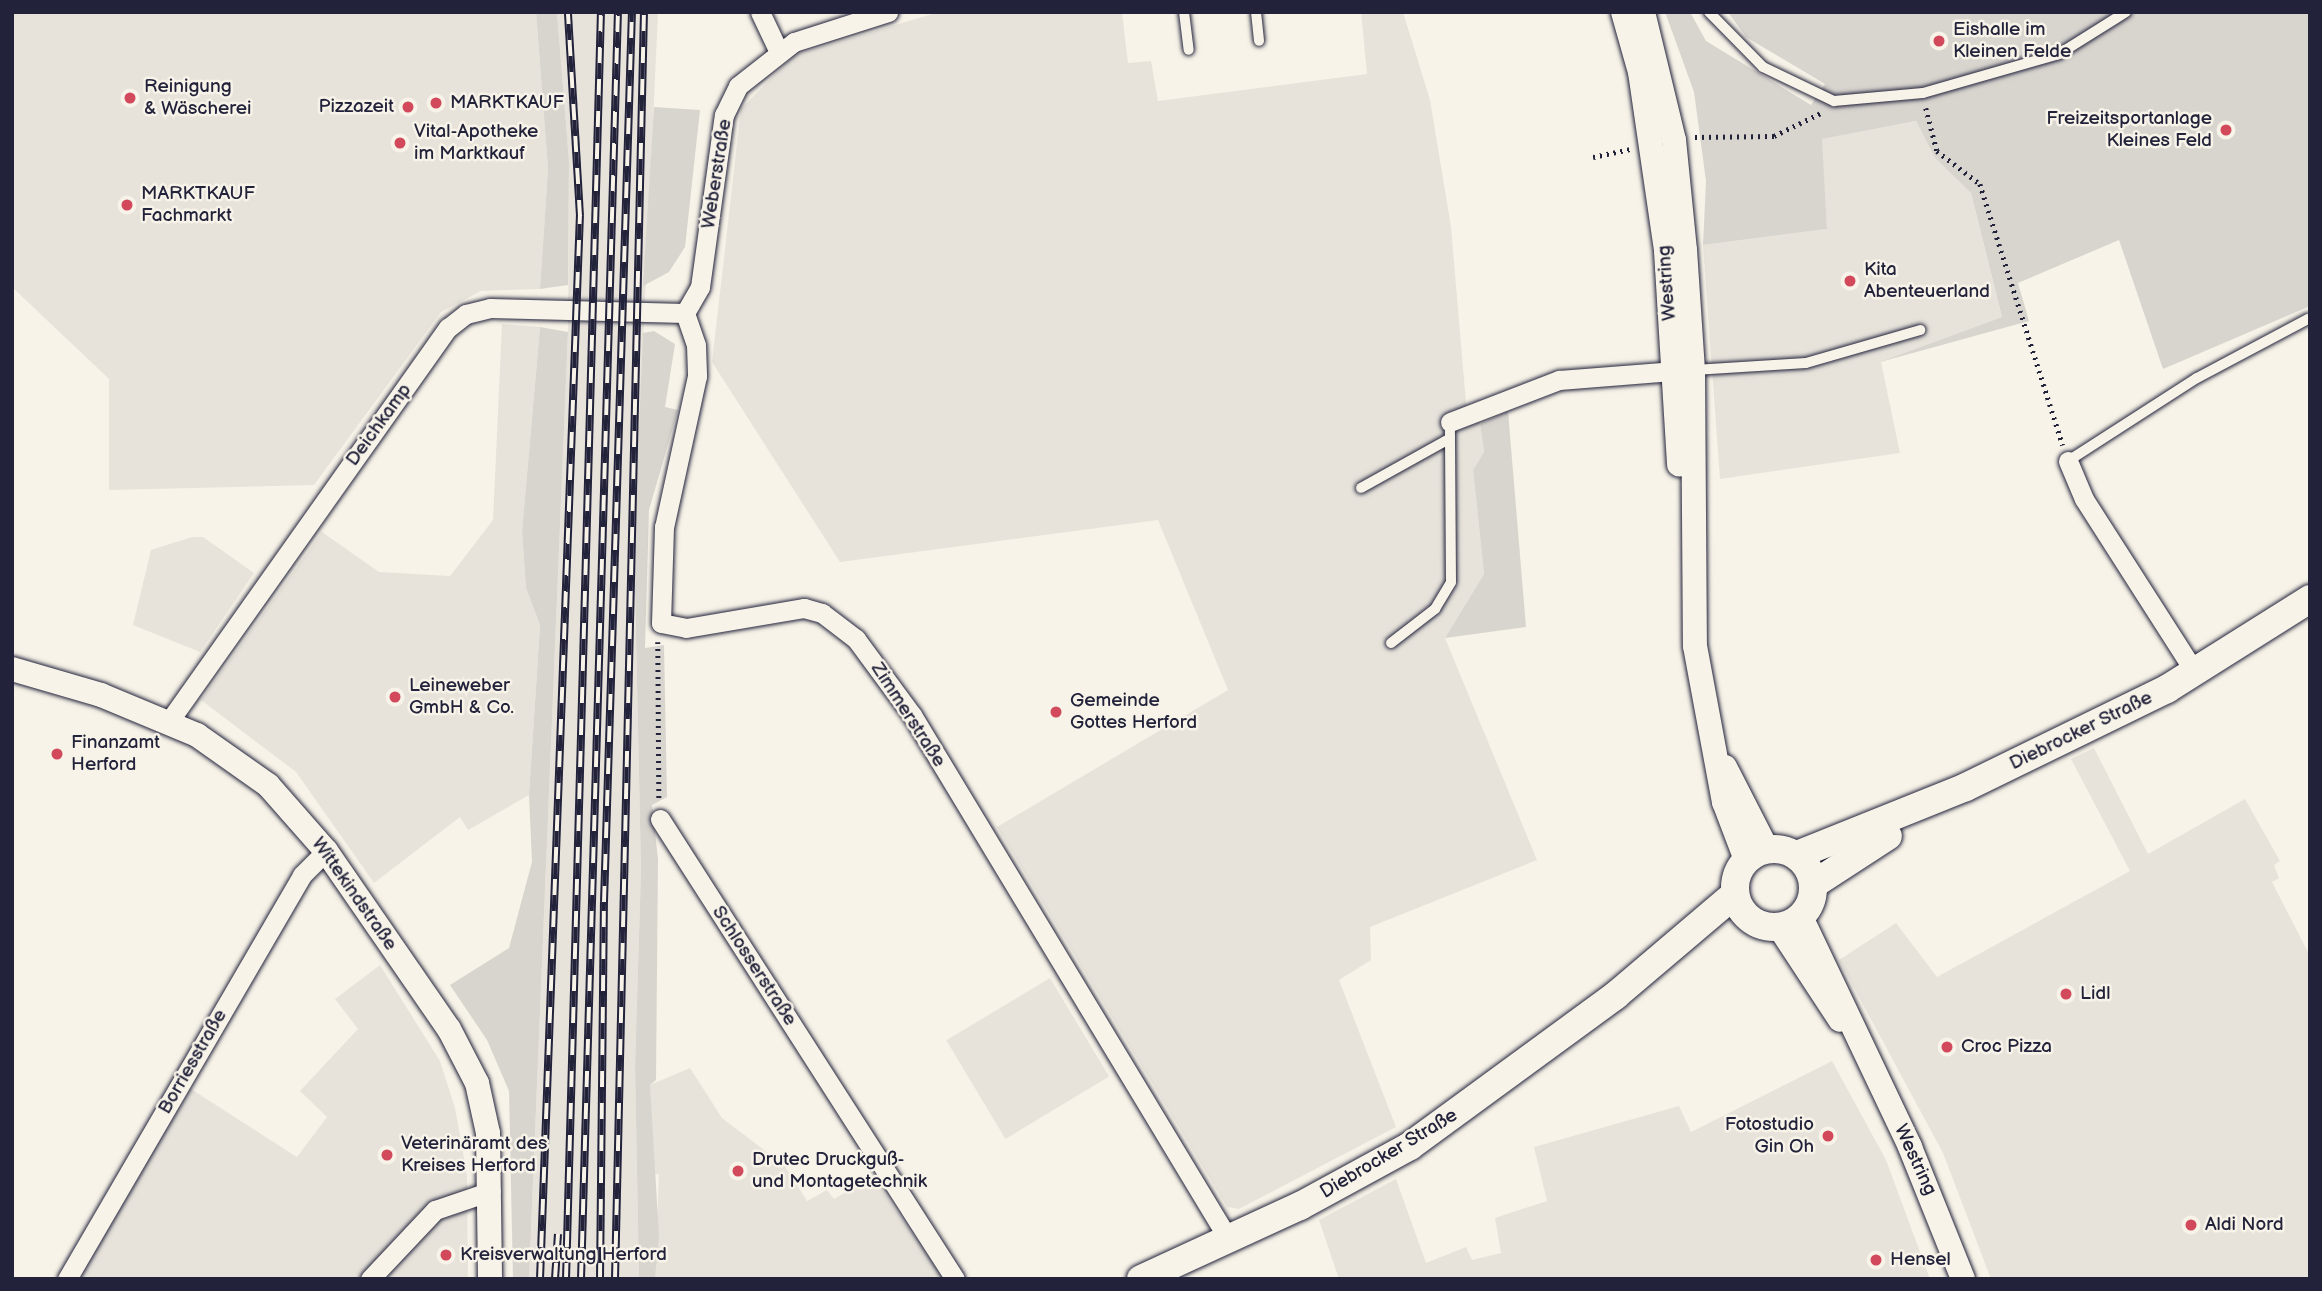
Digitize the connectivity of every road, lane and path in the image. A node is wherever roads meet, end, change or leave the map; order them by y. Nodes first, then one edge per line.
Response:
1 (760, 12) edge
2 (888, 12) edge
3 (1184, 12) edge
4 (1256, 12) edge
5 (1623, 12) edge
6 (1643, 12) edge
7 (1709, 12) edge
8 (2126, 12) edge
9 (1259, 41) dead end
10 (778, 50) junction
11 (1189, 50) dead end
12 (1923, 93) junction
13 (1834, 101) junction
14 (1662, 142) junction
15 (1593, 157) dead end
16 (685, 313) junction
17 (2308, 319) edge
18 (1920, 330) dead end
19 (1683, 370) junction
20 (1449, 430) junction
21 (2068, 461) junction
22 (1361, 488) dead end
23 (2310, 599) edge
24 (661, 623) junction
25 (1391, 643) dead end
26 (12, 669) edge
27 (2196, 674) junction
28 (170, 720) junction
29 (1966, 787) junction
30 (660, 819) joint
31 (326, 851) junction
32 (1756, 854) junction
33 (1797, 855) junction
34 (1814, 884) junction
35 (1735, 894) junction
36 (1749, 918) junction
37 (1790, 922) junction
38 (1616, 995) junction
39 (491, 1191) junction
40 (1229, 1240) junction
41 (67, 1279) edge
42 (370, 1279) edge
43 (491, 1279) edge
44 (955, 1279) edge
45 (1141, 1279) edge
46 (1963, 1279) edge

1 - 10 street
2 - 10 street
3 - 11 lane
4 - 9 lane
5 - 14 street, Westring
6 - 14 street, Westring
7 - 13 lane
8 - 12 lane
10 - 16 street, Weberstraße
12 - 13 lane
12 - 21 path
13 - 14 path
14 - 15 path
14 - 19 street, Westring
16 - 24 street
16 - 28 street, Deichkamp
17 - 21 lane
18 - 19 lane
19 - 20 street
19 - 32 street, Westring
20 - 22 lane
20 - 25 lane
21 - 27 street
23 - 27 main road, Diebrocker Straße
24 - 30 path
24 - 40 street, Zimmerstraße
26 - 28 street, Wittekindstraße
27 - 29 main road, Diebrocker Straße
28 - 31 street, Wittekindstraße
29 - 33 main road, Diebrocker Straße
29 - 34 main road, Diebrocker Straße
30 - 44 street, Schlosserstraße
31 - 39 street, Wittekindstraße
31 - 41 street, Borriesstraße
32 - 33 main road
32 - 35 main road
33 - 34 main road
34 - 37 main road
35 - 36 main road
35 - 38 main road, Diebrocker Straße
36 - 37 main road
36 - 38 main road, Diebrocker Straße
37 - 46 street, Westring
38 - 40 main road, Diebrocker Straße
39 - 42 street
39 - 43 street, Wittekindstraße
40 - 45 main road, Diebrocker Straße

